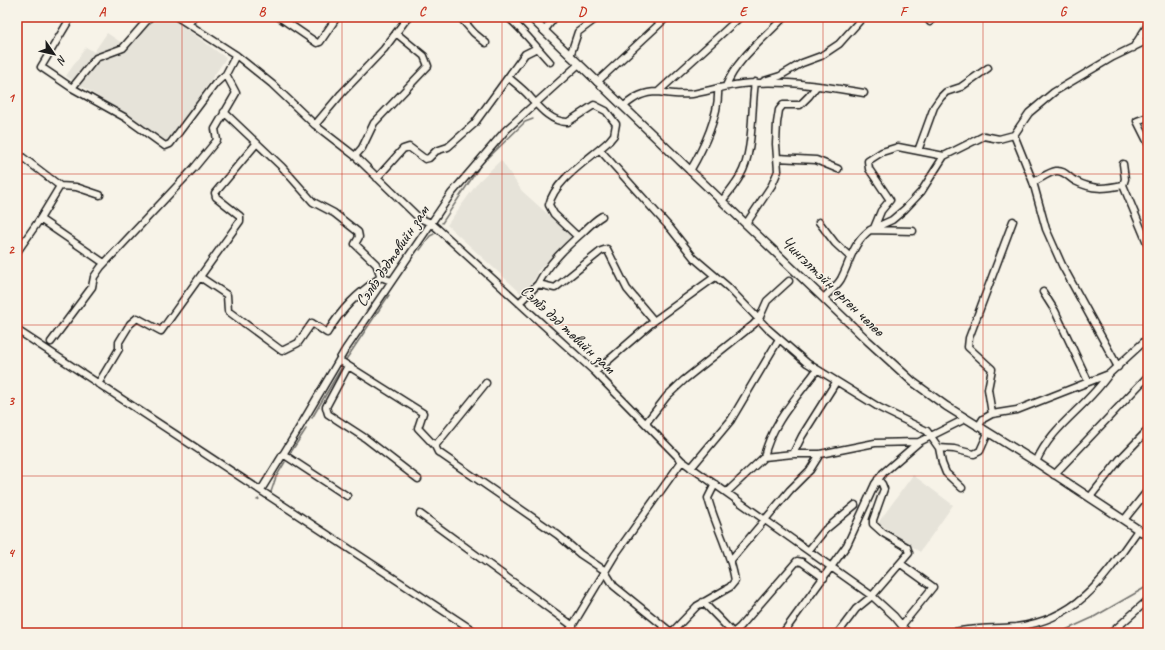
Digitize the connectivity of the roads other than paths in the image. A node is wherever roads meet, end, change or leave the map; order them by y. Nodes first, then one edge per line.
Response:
1 (71, 17) edge
2 (150, 17) edge
3 (177, 17) edge
4 (194, 17) edge
5 (279, 17) edge
6 (337, 17) edge
7 (408, 17) edge
8 (460, 17) edge
9 (508, 17) edge
10 (530, 17) edge
11 (555, 17) edge
12 (598, 17) edge
13 (667, 17) edge
14 (740, 17) edge
15 (784, 17) edge
16 (863, 17) edge
17 (188, 24) junction
18 (1148, 25) edge
19 (544, 31) junction
20 (396, 33) junction
21 (1148, 40) edge
22 (486, 43) dead end
23 (537, 48) junction
24 (1132, 49) junction
25 (236, 55) junction
26 (570, 56) junction
27 (550, 62) dead end
28 (579, 64) junction
29 (988, 68) dead end
30 (226, 74) junction
31 (509, 78) junction
32 (597, 82) junction
33 (757, 83) junction
34 (726, 86) junction
35 (816, 87) junction
36 (72, 88) junction
37 (718, 88) junction
38 (658, 92) junction
39 (864, 93) dead end
40 (535, 104) junction
41 (624, 106) junction
42 (224, 112) junction
43 (1148, 117) edge
44 (315, 125) junction
45 (1014, 135) junction
46 (1148, 143) edge
47 (256, 144) junction
48 (600, 150) junction
49 (918, 151) junction
50 (17, 153) edge
51 (355, 156) junction
52 (944, 156) junction
53 (777, 158) junction
54 (1123, 164) dead end
55 (838, 169) dead end
56 (690, 171) junction
57 (377, 178) junction
58 (1033, 182) junction
59 (1123, 185) junction
60 (60, 186) junction
61 (100, 196) dead end
62 (722, 201) junction
63 (602, 216) dead end
64 (40, 219) junction
65 (1013, 221) dead end
66 (819, 222) dead end
67 (431, 223) junction
68 (746, 224) junction
69 (872, 229) junction
70 (913, 231) dead end
71 (577, 236) junction
72 (1148, 245) edge
73 (17, 252) edge
74 (849, 256) junction
75 (104, 264) junction
76 (200, 277) junction
77 (381, 277) junction
78 (714, 277) junction
79 (391, 281) junction
80 (789, 281) dead end
81 (538, 284) junction
82 (1043, 292) dead end
83 (824, 298) junction
84 (519, 303) junction
85 (759, 318) junction
86 (654, 321) junction
87 (17, 330) edge
88 (1148, 338) edge
89 (779, 339) junction
90 (51, 342) dead end
91 (338, 360) junction
92 (348, 366) junction
93 (1118, 367) junction
94 (816, 371) junction
95 (595, 372) junction
96 (1109, 374) junction
97 (1148, 376) edge
98 (1088, 381) junction
99 (486, 382) dead end
100 (836, 382) junction
101 (98, 384) junction
102 (992, 414) junction
103 (966, 419) junction
104 (646, 424) junction
105 (978, 427) junction
106 (1148, 430) edge
107 (988, 433) junction
108 (931, 436) junction
109 (919, 442) junction
110 (434, 446) junction
111 (939, 448) junction
112 (283, 454) junction
113 (793, 454) junction
114 (820, 454) junction
115 (764, 457) junction
116 (682, 461) junction
117 (1036, 462) junction
118 (691, 468) junction
119 (1054, 475) junction
120 (418, 479) dead end
121 (878, 479) junction
122 (715, 484) junction
123 (962, 488) dead end
124 (261, 490) junction
125 (1148, 490) edge
126 (727, 492) junction
127 (347, 496) dead end
128 (1090, 497) junction
129 (855, 505) dead end
130 (420, 514) dead end
131 (1124, 520) junction
132 (764, 521) junction
133 (1138, 530) junction
134 (1148, 536) edge
135 (808, 550) junction
136 (730, 561) junction
137 (901, 564) junction
138 (832, 567) junction
139 (604, 570) junction
140 (824, 578) junction
141 (872, 596) junction
142 (1148, 600) edge
143 (703, 602) junction
144 (902, 625) junction
145 (572, 626) junction
146 (477, 633) edge
147 (568, 633) edge
148 (672, 633) edge
149 (783, 633) edge
150 (838, 633) edge
151 (908, 633) edge
152 (949, 633) edge
153 (1111, 633) edge

1 - 36 street
2 - 36 street
3 - 17 street, Сэлбэ дэд төвийн зам
4 - 17 street
5 - 6 street
7 - 20 street
8 - 22 street
9 - 23 street
10 - 19 main road, Чингэлтэйн өргөн чөлөө
11 - 19 street
12 - 26 street
13 - 32 street
14 - 38 street
15 - 34 street
16 - 33 street
17 - 25 street, Сэлбэ дэд төвийн зам
18 - 24 street
19 - 26 main road, Чингэлтэйн өргөн чөлөө
20 - 44 street
20 - 51 street
21 - 24 street
23 - 27 street
23 - 31 street
24 - 45 street
25 - 30 street
25 - 44 street, Сэлбэ дэд төвийн зам
26 - 28 main road, Чингэлтэйн өргөн чөлөө
28 - 32 main road, Чингэлтэйн өргөн чөлөө
28 - 40 street, Сэлбэ дэдтөвийн зам
29 - 49 street
30 - 36 street
30 - 42 street
31 - 40 street
31 - 57 street
32 - 41 main road, Чингэлтэйн өргөн чөлөө
33 - 34 street
33 - 35 street
33 - 62 street
34 - 37 street
35 - 39 street
35 - 53 street
37 - 38 street
37 - 56 street
38 - 41 street
40 - 48 street
40 - 67 street, Сэлбэ дэдтөвийн зам
41 - 56 main road, Чингэлтэйн өргөн чөлөө
42 - 47 street
42 - 75 street
43 - 46 street
44 - 51 street, Сэлбэ дэд төвийн зам
45 - 52 street
45 - 58 street
47 - 76 street
47 - 77 street
48 - 71 street
48 - 78 street
49 - 52 street
49 - 69 street
50 - 60 street
51 - 57 street, Сэлбэ дэд төвийн зам
52 - 69 street
53 - 55 street
53 - 68 street
54 - 59 street
56 - 62 main road, Чингэлтэйн өргөн чөлөө
57 - 67 street, Сэлбэ дэд төвийн зам
58 - 59 street
58 - 93 street
59 - 72 street
60 - 61 street
60 - 64 street
62 - 68 main road, Чингэлтэйн өргөн чөлөө
63 - 71 street
64 - 73 street
64 - 75 street
65 - 102 street
66 - 74 street
67 - 79 street, Сэлбэ дэдтөвийн зам
67 - 84 street, Сэлбэ дэд төвийн зам
68 - 83 main road, Чингэлтэйн өргөн чөлөө
69 - 70 street
69 - 74 street
71 - 81 street
74 - 83 street
75 - 90 street
76 - 77 street
76 - 101 street
77 - 79 street
78 - 85 street
78 - 86 street
79 - 91 street, Сэлбэ дэдтөвийн зам
80 - 85 street
81 - 84 street
81 - 86 street
82 - 98 street
83 - 103 main road, Чингэлтэйн өргөн чөлөө
84 - 95 street, Сэлбэ дэд төвийн зам
85 - 89 street
85 - 104 street
86 - 95 street
87 - 101 street
88 - 93 street
89 - 94 street
89 - 118 street
91 - 92 street
91 - 112 street, Сэлбэ дэдтөвийн зам
92 - 110 street
92 - 120 street
93 - 96 street
94 - 100 street
94 - 115 street
95 - 104 street, Сэлбэ дэд төвийн зам
96 - 98 street
96 - 117 street
97 - 119 street
98 - 102 street
99 - 110 street
100 - 108 street
100 - 113 street
101 - 124 street
102 - 105 street
103 - 105 main road, Чингэлтэйн өргөн чөлөө
103 - 108 street
104 - 116 street, Сэлбэ дэд төвийн зам
105 - 107 main road, Чингэлтэйн өргөн чөлөө
106 - 128 street
107 - 111 street
107 - 117 main road, Чингэлтэйн өргөн чөлөө
108 - 109 street
108 - 111 street
109 - 114 street
109 - 121 street
110 - 139 street
111 - 123 street
112 - 124 street, Сэлбэ дэдтөвийн зам
112 - 127 street
113 - 114 street
113 - 115 street
114 - 132 street
115 - 126 street
116 - 118 street, Сэлбэ дэд төвийн зам
116 - 139 street
117 - 119 main road, Чингэлтэйн өргөн чөлөө
118 - 122 street, Сэлбэ дэд төвийн зам
119 - 128 main road, Чингэлтэйн өргөн чөлөө
121 - 137 street
121 - 138 street
122 - 126 street, Сэлбэ дэд төвийн зам
122 - 136 street
124 - 146 street
125 - 131 street
126 - 132 street, Сэлбэ дэд төвийн зам
128 - 131 main road, Чингэлтэйн өргөн чөлөө
129 - 135 street
130 - 145 street
131 - 133 main road, Чингэлтэйн өргөн чөлөө
132 - 135 street, Сэлбэ дэд төвийн зам
132 - 136 street
133 - 134 main road, Чингэлтэйн өргөн чөлөө
133 - 152 street
135 - 138 street, Сэлбэ дэд төвийн зам
136 - 143 street
137 - 141 street
137 - 144 street
138 - 140 street
138 - 141 street, Сэлбэ дэд төвийн зам
139 - 145 street
139 - 148 street
140 - 143 street
140 - 149 street
141 - 144 street, Сэлбэ дэд төвийн зам
141 - 150 street
142 - 153 street
143 - 148 street
144 - 151 street, Сэлбэ дэд төвийн зам
145 - 147 street

